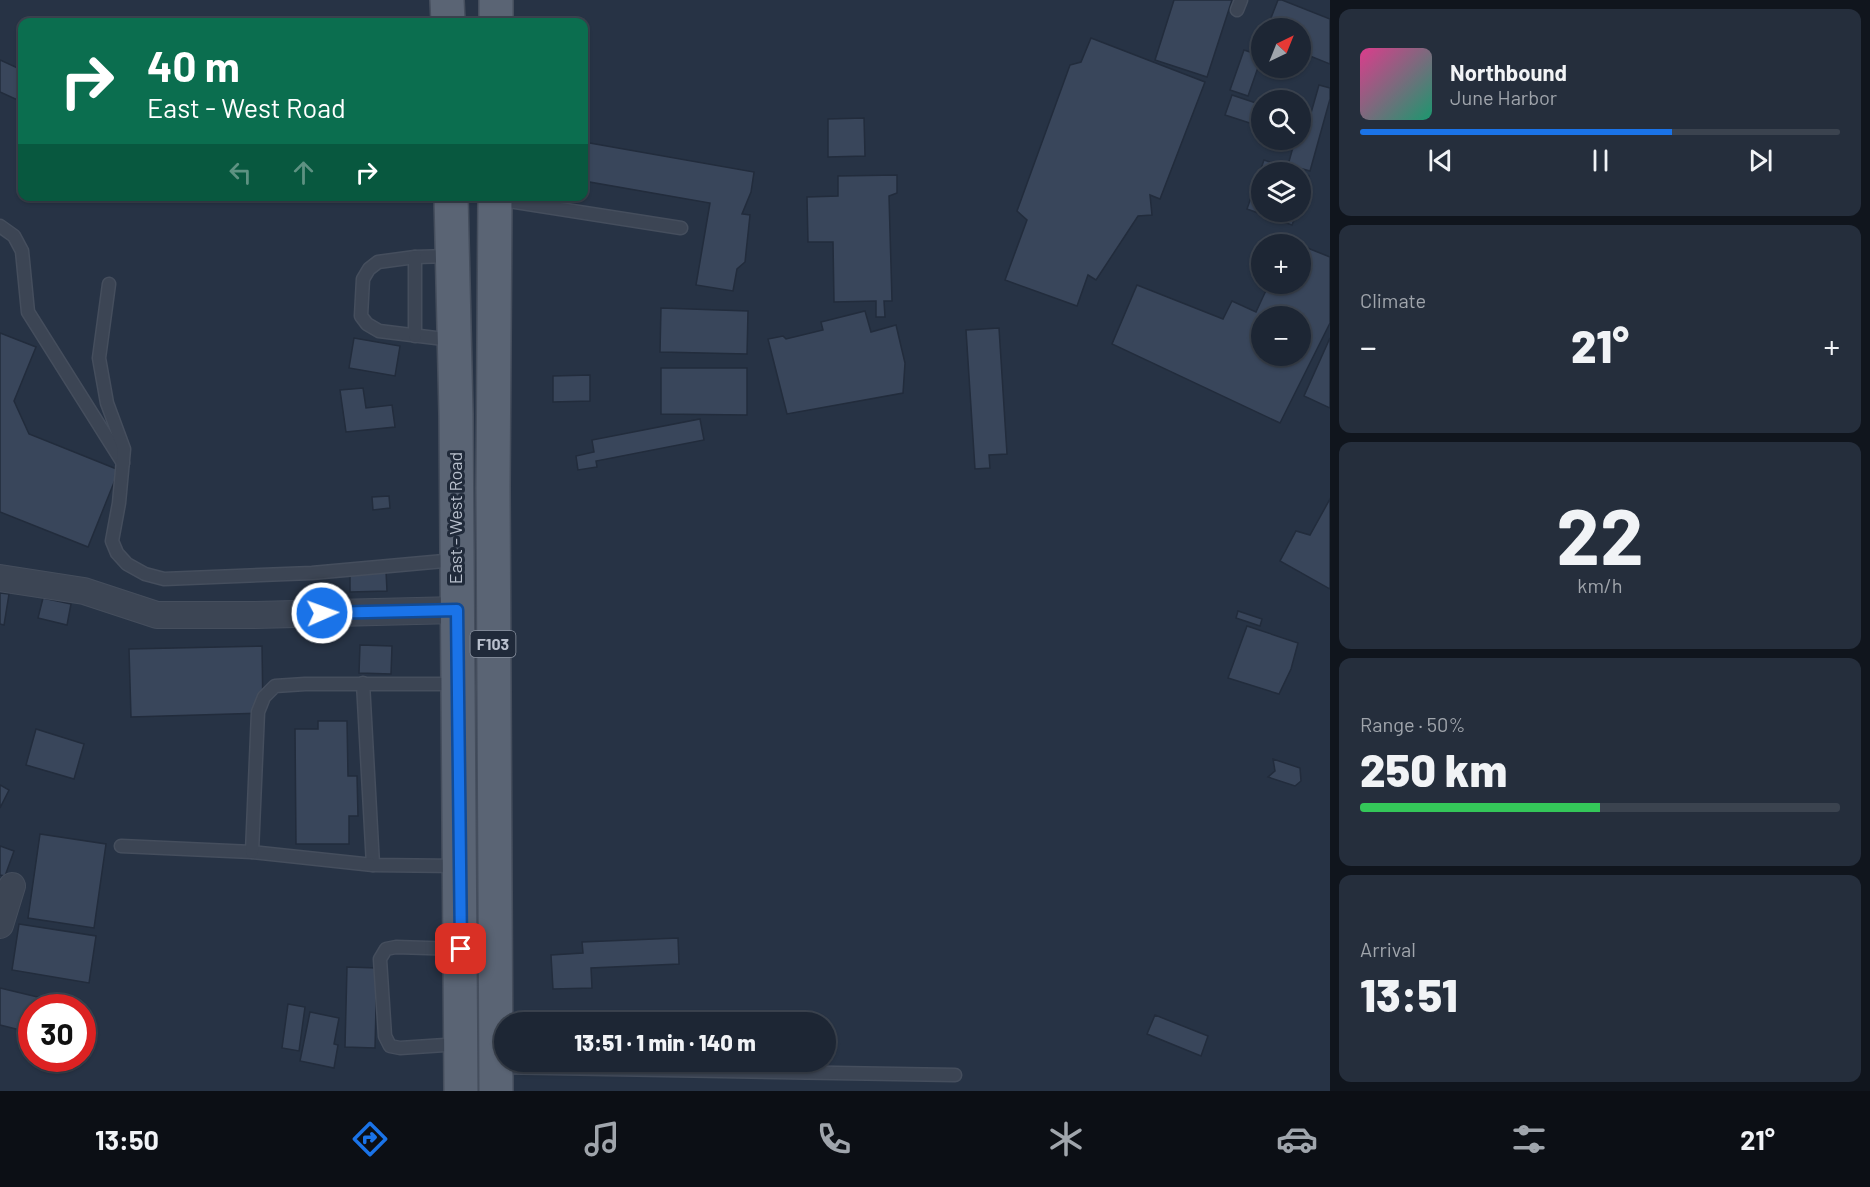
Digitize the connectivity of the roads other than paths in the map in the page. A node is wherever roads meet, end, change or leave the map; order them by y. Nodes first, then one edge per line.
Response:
1 (447, 0) edge
2 (496, 0) edge
3 (448, 18) edge
4 (496, 18) edge
5 (451, 201) edge
6 (495, 201) edge
7 (514, 201) edge
8 (0, 226) edge
9 (681, 228) dead end
10 (452, 256) junction
11 (415, 257) junction
12 (109, 284) dead end
13 (415, 336) junction
14 (454, 340) junction
15 (123, 463) junction
16 (457, 560) junction
17 (0, 578) edge
18 (457, 610) junction
19 (363, 683) junction
20 (458, 684) junction
21 (121, 846) dead end
22 (252, 852) junction
23 (373, 865) junction
24 (459, 867) junction
25 (12, 886) dead end
26 (0, 925) edge
27 (461, 949) junction
28 (460, 1044) junction
29 (955, 1075) dead end
30 (496, 1079) edge
31 (461, 1091) edge

1 - 3 main road
2 - 4 main road
5 - 10 main road, East - West Road / F103
6 - 30 main road, East - West Road / F103
7 - 9 lane
8 - 15 lane
10 - 11 lane
10 - 14 main road, East - West Road / F103
11 - 13 lane
11 - 13 lane
12 - 15 lane
13 - 14 lane
14 - 16 main road, East - West Road / F103
15 - 16 lane
16 - 18 main road, East - West Road / F103
17 - 18 street
18 - 20 main road, East - West Road / F103
19 - 20 lane
19 - 22 lane
19 - 23 lane
20 - 24 main road, East - West Road / F103
21 - 22 lane
22 - 23 lane
23 - 24 lane
24 - 27 main road, East - West Road / F103
25 - 26 street
27 - 28 main road, East - West Road / F103
27 - 28 lane
28 - 31 main road, East - West Road / F103
29 - 30 lane

